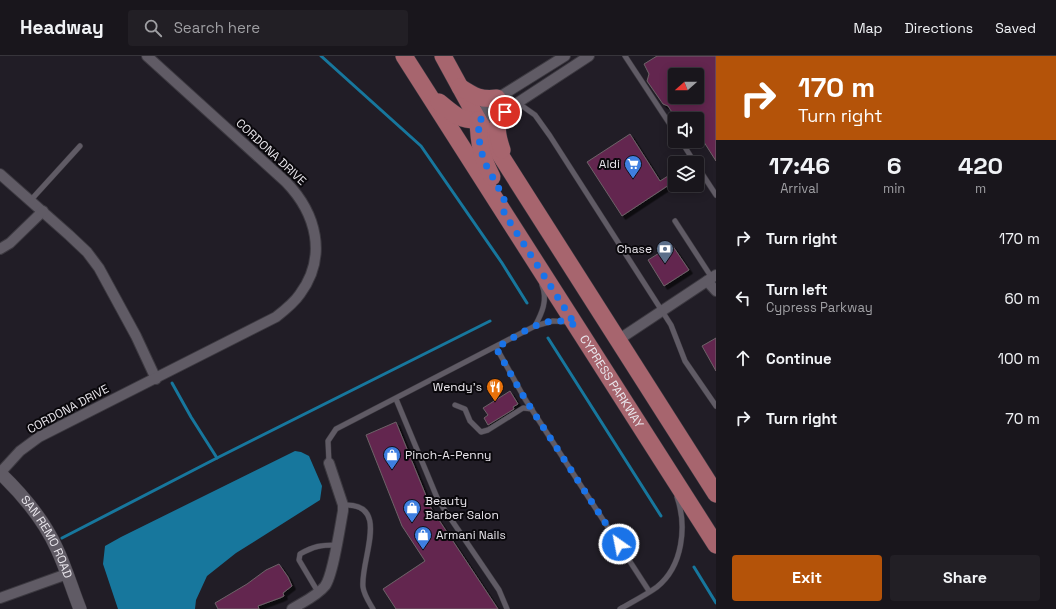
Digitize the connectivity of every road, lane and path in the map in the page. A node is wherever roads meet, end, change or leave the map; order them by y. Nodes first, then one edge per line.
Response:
1 (147, 56) edge
2 (404, 56) edge
3 (443, 56) edge
4 (565, 56) edge
5 (589, 56) edge
6 (625, 56) edge
7 (460, 86) junction
8 (428, 93) junction
9 (507, 104) junction
10 (478, 120) junction
11 (668, 121) edge
12 (80, 146) dead end
13 (506, 163) junction
14 (0, 174) edge
15 (704, 177) edge
16 (486, 185) junction
17 (716, 195) edge
18 (30, 200) junction
19 (43, 211) junction
20 (504, 213) junction
21 (675, 221) dead end
22 (0, 249) edge
23 (712, 278) edge
24 (716, 291) edge
25 (662, 311) junction
26 (535, 326) junction
27 (576, 326) junction
28 (618, 340) junction
29 (496, 348) junction
30 (156, 379) junction
31 (614, 385) junction
32 (396, 399) junction
33 (455, 405) dead end
34 (716, 406) edge
35 (532, 409) junction
36 (329, 464) joint
37 (0, 473) edge
38 (671, 486) dead end
39 (675, 492) dead end
40 (716, 494) edge
41 (343, 505) junction
42 (336, 545) junction
43 (716, 545) edge
44 (67, 574) junction
45 (650, 591) junction
46 (318, 592) junction
47 (0, 598) edge
48 (80, 609) edge
49 (292, 609) edge
50 (373, 609) edge
51 (507, 609) edge
52 (620, 609) edge

1 - 30 street, CORDONA DRIVE
2 - 8 main road, CYPRESS PARKWAY
3 - 7 main road
4 - 9 street
5 - 9 street
6 - 11 lane
7 - 9 main road
7 - 10 main road
8 - 10 main road
8 - 16 main road, CYPRESS PARKWAY
9 - 10 street
9 - 10 street
9 - 13 main road
9 - 25 lane
10 - 13 main road
10 - 20 main road
12 - 18 lane
13 - 28 main road
14 - 18 street
15 - 17 lane
16 - 20 main road, CYPRESS PARKWAY
16 - 26 lane
18 - 19 street
19 - 22 street
19 - 30 street
20 - 27 main road, CYPRESS PARKWAY
21 - 23 lane
23 - 24 street
23 - 25 street
25 - 28 street
25 - 34 lane
26 - 27 lane
26 - 29 lane
27 - 31 main road, CYPRESS PARKWAY
28 - 40 main road
29 - 32 lane
29 - 35 lane
30 - 37 street, CORDONA DRIVE
31 - 38 lane
31 - 43 main road, CYPRESS PARKWAY
32 - 36 lane
32 - 51 lane
33 - 35 lane
35 - 45 lane
36 - 41 street
37 - 44 street, SAN REMO ROAD
39 - 45 lane
41 - 42 street
41 - 50 lane
42 - 46 street
42 - 46 lane
44 - 47 street
44 - 48 street, SAN REMO ROAD
45 - 52 lane
46 - 49 street

